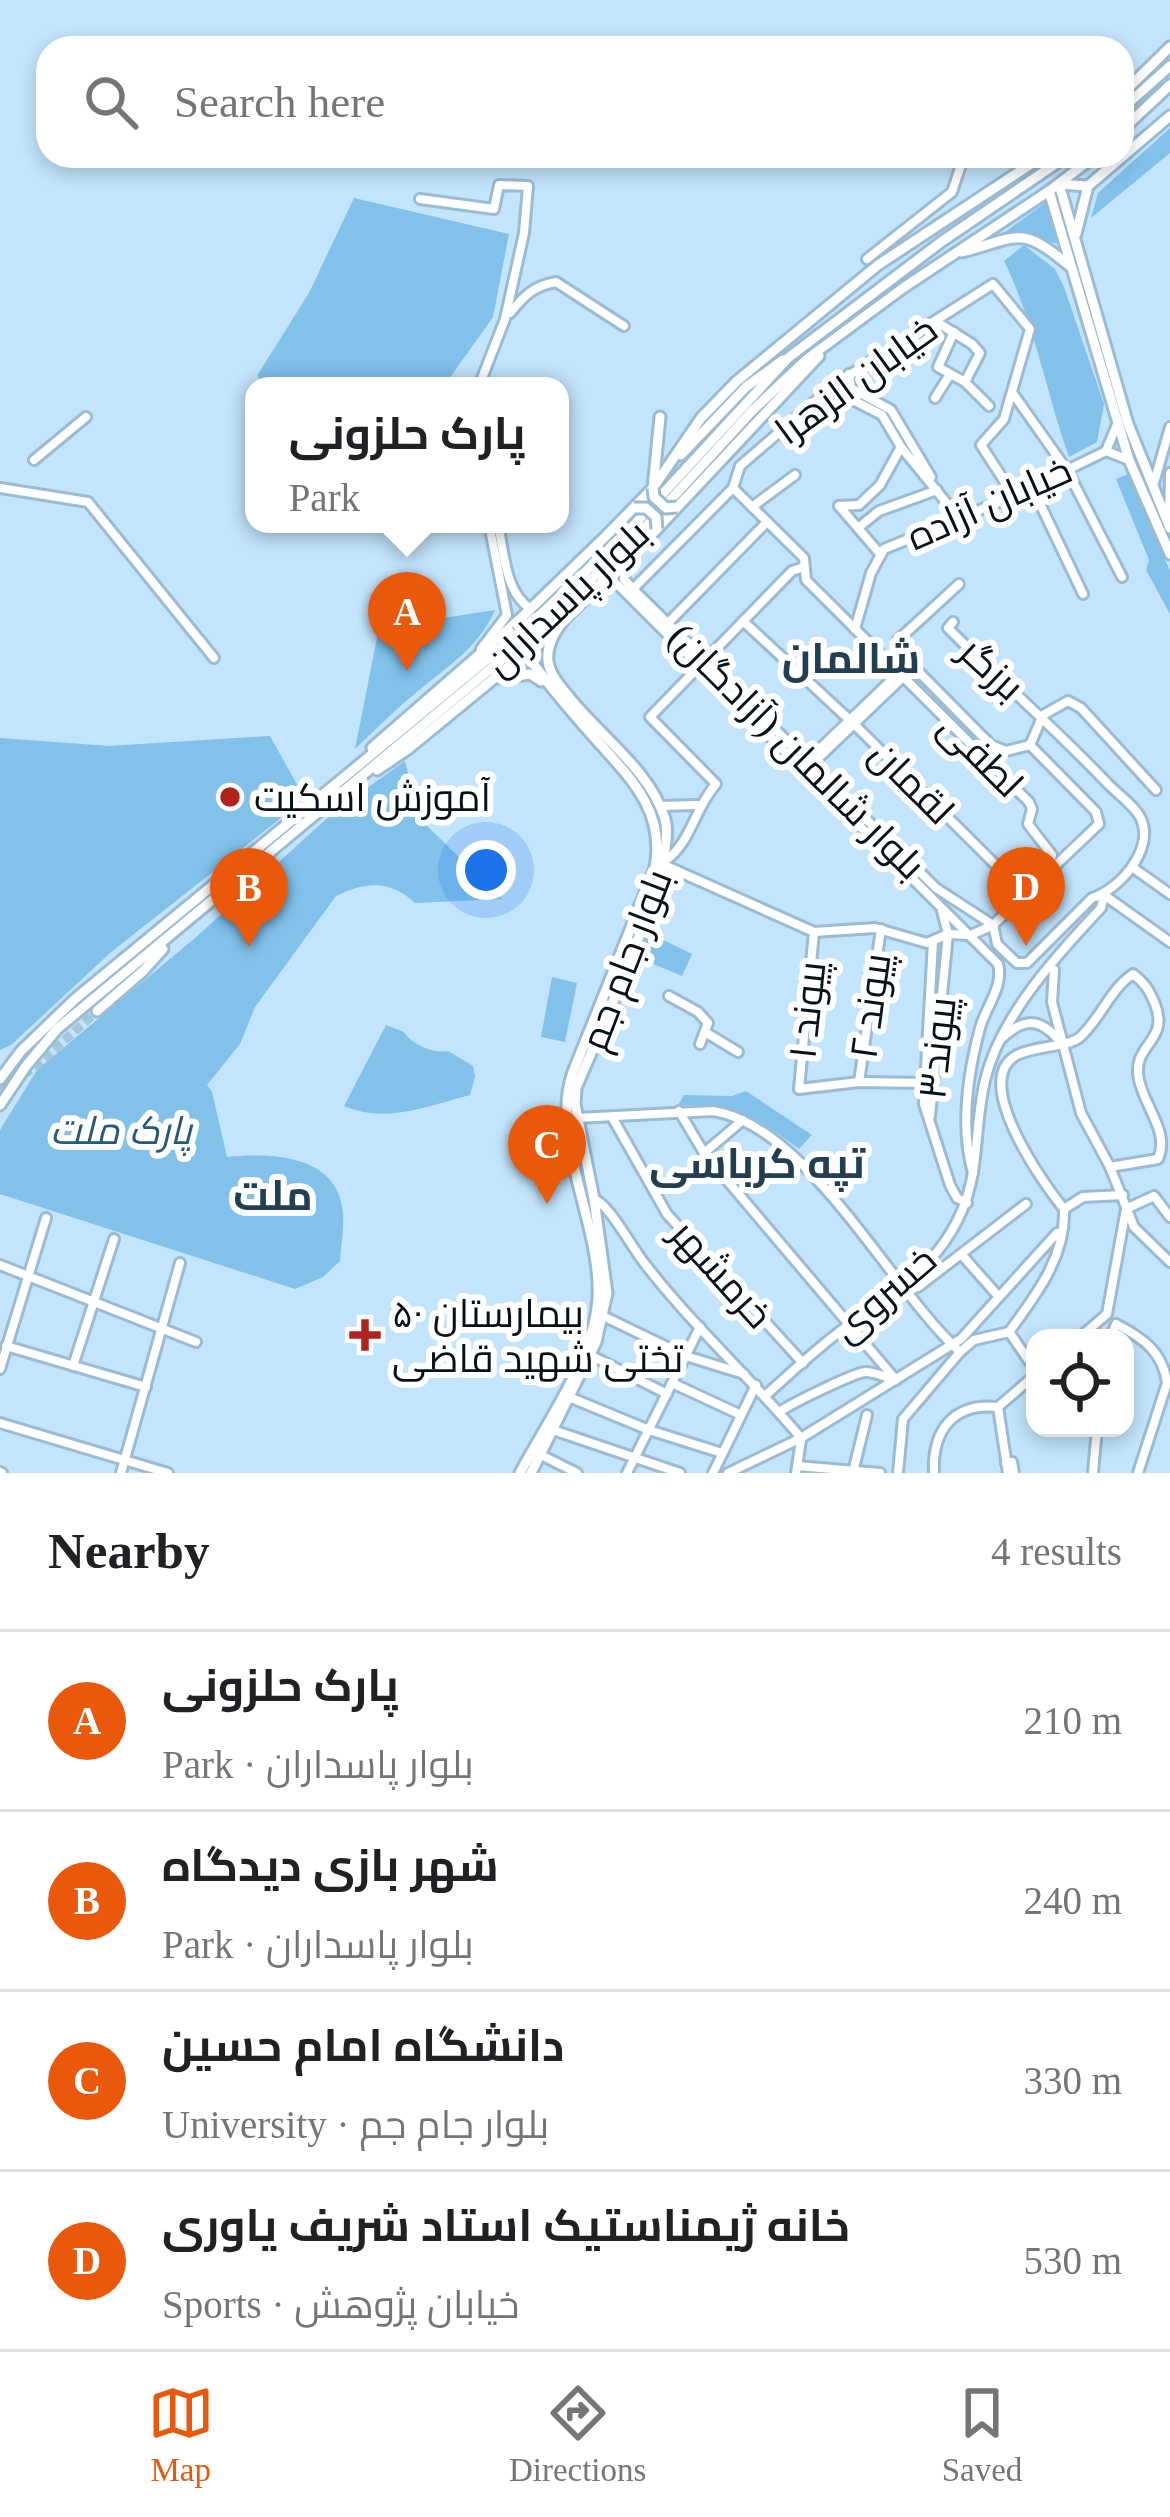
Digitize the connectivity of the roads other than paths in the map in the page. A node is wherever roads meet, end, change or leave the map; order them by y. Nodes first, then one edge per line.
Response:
1 (1170, 47) edge
2 (1169, 68) edge
3 (1134, 82) edge
4 (1170, 85) edge
5 (1134, 99) edge
6 (1170, 116) edge
7 (1134, 119) edge
8 (1134, 147) edge
9 (960, 168) edge
10 (1026, 168) edge
11 (1050, 168) edge
12 (1080, 168) edge
13 (1109, 168) edge
14 (1060, 184) junction
15 (1088, 186) junction
16 (1048, 191) junction
17 (420, 199) dead end
18 (1069, 213) junction
19 (1057, 216) junction
20 (1076, 234) junction
21 (951, 255) junction
22 (867, 259) dead end
23 (1073, 268) junction
24 (505, 319) junction
25 (935, 321) junction
26 (624, 326) dead end
27 (954, 332) junction
28 (830, 343) junction
29 (788, 358) junction
30 (849, 374) junction
31 (949, 376) junction
32 (482, 377) edge
33 (965, 382) junction
34 (1013, 394) junction
35 (935, 398) dead end
36 (821, 399) junction
37 (988, 406) dead end
38 (86, 417) dead end
39 (660, 417) dead end
40 (1118, 422) junction
41 (1170, 428) edge
42 (901, 447) junction
43 (1106, 451) junction
44 (34, 460) dead end
45 (1129, 460) junction
46 (667, 470) junction
47 (1067, 470) junction
48 (1170, 473) edge
49 (795, 475) dead end
50 (1168, 483) edge
51 (1154, 485) junction
52 (1032, 487) junction
53 (0, 488) edge
54 (653, 488) junction
55 (733, 488) junction
56 (938, 490) junction
57 (1014, 496) junction
58 (752, 507) junction
59 (634, 508) junction
60 (677, 508) junction
61 (958, 517) junction
62 (767, 522) junction
63 (1170, 527) edge
64 (658, 529) junction
65 (858, 529) junction
66 (496, 533) edge
67 (1170, 554) edge
68 (881, 555) junction
69 (501, 557) junction
70 (626, 560) junction
71 (805, 567) junction
72 (1122, 577) dead end
73 (600, 584) junction
74 (959, 584) dead end
75 (633, 589) junction
76 (1083, 594) dead end
77 (531, 609) junction
78 (566, 616) junction
79 (743, 621) junction
80 (953, 622) dead end
81 (665, 626) junction
82 (855, 629) junction
83 (508, 630) junction
84 (526, 654) junction
85 (214, 658) dead end
86 (475, 658) junction
87 (704, 665) junction
88 (901, 675) junction
89 (495, 679) junction
90 (554, 690) junction
91 (1043, 715) junction
92 (852, 722) junction
93 (1030, 745) junction
94 (806, 766) junction
95 (628, 768) junction
96 (1156, 790) dead end
97 (334, 792) junction
98 (698, 805) junction
99 (660, 806) junction
100 (870, 830) junction
101 (664, 863) junction
102 (1132, 867) junction
103 (1045, 876) junction
104 (1170, 894) edge
105 (1026, 895) junction
106 (1104, 895) junction
107 (938, 905) junction
108 (993, 925) junction
109 (181, 928) junction
110 (880, 929) junction
111 (814, 932) junction
112 (948, 934) junction
113 (971, 935) junction
114 (934, 942) junction
115 (1170, 942) edge
116 (1055, 963) junction
117 (669, 996) dead end
118 (97, 1011) tunnel mouth
119 (704, 1032) junction
120 (1061, 1042) junction
121 (700, 1044) dead end
122 (995, 1044) junction
123 (21, 1051) junction
124 (738, 1052) dead end
125 (0, 1066) edge
126 (0, 1079) edge
127 (859, 1082) junction
128 (924, 1083) junction
129 (0, 1105) edge
130 (679, 1111) junction
131 (612, 1117) junction
132 (578, 1118) junction
133 (743, 1120) junction
134 (929, 1124) junction
135 (704, 1153) junction
136 (1110, 1167) junction
137 (973, 1173) junction
138 (1123, 1195) junction
139 (594, 1199) junction
140 (967, 1203) junction
141 (1026, 1204) dead end
142 (1064, 1209) junction
143 (1126, 1209) junction
144 (1170, 1217) edge
145 (46, 1218) dead end
146 (1057, 1233) dead end
147 (114, 1239) dead end
148 (961, 1254) junction
149 (1170, 1262) edge
150 (180, 1263) dead end
151 (0, 1265) edge
152 (27, 1276) junction
153 (902, 1289) junction
154 (999, 1298) junction
155 (94, 1302) junction
156 (603, 1316) junction
157 (848, 1325) junction
158 (700, 1327) junction
159 (163, 1329) junction
160 (1090, 1329) edge
161 (1009, 1332) junction
162 (1134, 1335) edge
163 (196, 1342) dead end
164 (6, 1346) junction
165 (956, 1349) junction
166 (590, 1355) junction
167 (686, 1356) junction
168 (1026, 1357) edge
169 (803, 1363) junction
170 (73, 1366) junction
171 (0, 1369) edge
172 (746, 1374) junction
173 (896, 1380) junction
174 (672, 1383) junction
175 (1026, 1384) edge
176 (756, 1385) junction
177 (146, 1388) junction
178 (667, 1394) junction
179 (766, 1395) junction
180 (569, 1396) junction
181 (998, 1407) junction
182 (779, 1412) junction
183 (741, 1415) junction
184 (867, 1415) dead end
185 (3, 1424) edge
186 (549, 1428) junction
187 (649, 1430) junction
188 (1095, 1437) edge
189 (801, 1438) junction
190 (0, 1440) edge
191 (722, 1453) junction
192 (541, 1455) junction
193 (124, 1458) junction
194 (635, 1458) junction
195 (796, 1469) edge
196 (1009, 1470) edge
197 (164, 1472) edge
198 (853, 1472) edge
199 (121, 1473) edge
200 (520, 1473) edge
201 (531, 1473) edge
202 (577, 1473) edge
203 (628, 1473) edge
204 (680, 1473) edge
205 (712, 1473) edge
206 (728, 1473) edge
207 (880, 1473) edge
208 (898, 1473) edge
209 (934, 1473) edge
210 (1093, 1473) edge
211 (1138, 1473) edge

1 - 3 main road
2 - 5 main road
4 - 7 main road
6 - 8 main road
9 - 22 street
10 - 46 main road
11 - 29 main road, بلوار پاسداران
12 - 14 main road, بلوار پاسداران
13 - 15 main road
14 - 15 main road
14 - 16 main road, بلوار پاسداران
14 - 18 main road
15 - 20 main road
16 - 19 main road
16 - 21 main road, بلوار پاسداران
17 - 24 street
18 - 19 main road
18 - 20 main road
19 - 23 main road
20 - 51 main road
21 - 23 main road
21 - 28 main road, بلوار پاسداران
23 - 40 main road
24 - 26 street
24 - 32 street
25 - 27 street
25 - 30 street, خیابان الزهرا
25 - 34 street, خیابان الزهرا
27 - 31 street
27 - 33 street
28 - 60 main road
28 - 97 main road, بلوار پاسداران
29 - 46 main road
29 - 97 main road, بلوار پاسداران
30 - 36 street, خیابان الزهرا
30 - 56 street
31 - 33 street
31 - 35 street
33 - 37 street
34 - 47 street
34 - 57 street
36 - 42 street
36 - 55 street, خیابان الزهرا
38 - 44 street
39 - 54 main road
40 - 43 street
40 - 45 main road
41 - 51 street
42 - 56 street
42 - 65 street
43 - 45 street
43 - 47 street, خیابان آزاده
45 - 67 main road
46 - 54 main road
47 - 52 street, خیابان آزاده
47 - 72 street
48 - 50 street
49 - 58 street
50 - 51 street
50 - 63 street
51 - 63 main road
52 - 57 street, خیابان آزاده
52 - 76 street
53 - 85 street
54 - 59 main road
54 - 60 main road, bridge
55 - 58 street, لطفی
55 - 75 street, خیابان الزهرا
56 - 61 street
56 - 65 street
57 - 61 street, خیابان آزاده
58 - 62 street, لطفی
59 - 64 main road, bridge
59 - 77 main road
60 - 64 main road
61 - 68 street, خیابان آزاده
62 - 71 street, لطفی
62 - 81 street
64 - 70 main road
65 - 68 street
66 - 69 street
68 - 82 street, خیابان آزاده
69 - 77 street
69 - 86 street
70 - 73 main road
70 - 75 street
71 - 79 street
71 - 82 street, لطفی
73 - 78 main road
73 - 81 street, بلوار شالمان (آزادگان)
74 - 93 street
75 - 81 street, بلوار شالمان (آزادگان)
77 - 83 main road
78 - 84 main road
78 - 95 main road, بلوار جام جم
79 - 87 street
79 - 92 street, لقمان
80 - 91 street, برزگر
81 - 87 street, بلوار شالمان (آزادگان)
82 - 88 street, لطفی
83 - 84 main road, بلوار جام جم, bridge
83 - 86 main road
84 - 89 main road
84 - 90 main road, بلوار جام جم
86 - 97 main road
87 - 94 street, بلوار شالمان (آزادگان)
87 - 98 street
88 - 92 street
88 - 103 street, لطفی
89 - 90 main road
89 - 97 main road
90 - 95 main road, بلوار جام جم
91 - 93 street
91 - 96 street
91 - 102 street, برزگر
92 - 94 street
92 - 105 street, لقمان
93 - 103 street
94 - 100 street, بلوار شالمان (آزادگان)
95 - 99 main road, بلوار جام جم
95 - 186 main road, بلوار جام جم
97 - 109 main road, بلوار پاسداران
97 - 123 main road, بلوار پاسداران
98 - 99 street
98 - 101 street
99 - 101 main road, بلوار جام جم
100 - 107 street, بلوار شالمان (آزادگان)
100 - 108 street, بلوار شالمان (آزادگان)
101 - 111 street
101 - 132 main road, بلوار جام جم
102 - 104 street
102 - 106 street
103 - 105 street
105 - 108 street
106 - 108 street, بلوار شالمان (آزادگان)
106 - 115 street
106 - 116 street
107 - 112 street
107 - 113 street, بلوار شالمان (آزادگان)
108 - 113 street
109 - 118 main road
109 - 129 main road, بلوار پاسداران
110 - 111 street
110 - 114 street
110 - 127 street, پیوند ۲
111 - 127 street, پیوند ۱
112 - 113 street
112 - 114 street
112 - 134 street, پیوند۳
113 - 137 street, بلوار شالمان (آزادگان)
114 - 128 street, پیوند۳
116 - 120 street
116 - 122 street
117 - 119 street
119 - 121 street
119 - 124 street
120 - 122 street
120 - 136 street
120 - 136 street
120 - 142 street
122 - 137 street
123 - 125 main road
123 - 126 main road, بلوار پاسداران
127 - 128 street
128 - 134 street, پیوند۳
130 - 131 street
130 - 133 street
130 - 135 street
131 - 132 street
131 - 169 street, خرمشهر
132 - 139 main road, بلوار جام جم
133 - 135 street
133 - 153 street
134 - 140 street
135 - 157 street
136 - 138 street
137 - 140 street, خسروی
138 - 142 street
138 - 143 street
139 - 156 main road, بلوار جام جم
139 - 158 street
140 - 153 street, خسروی
141 - 148 street
142 - 161 street
143 - 144 street
143 - 149 street
143 - 160 street
145 - 152 street
146 - 154 street
147 - 155 street
148 - 153 street
148 - 154 street
150 - 159 street
151 - 152 street
152 - 155 street
152 - 164 street
153 - 157 street, خسروی
153 - 165 street
154 - 165 street
155 - 159 street
155 - 170 street
156 - 166 main road, بلوار جام جم
156 - 167 street
157 - 169 street, خسروی
157 - 173 street
158 - 167 street
158 - 172 street
159 - 163 street
159 - 177 street
161 - 165 street
161 - 168 street
162 - 211 street
164 - 170 street
164 - 171 street
165 - 173 street
165 - 208 street
166 - 178 street
166 - 180 main road, بلوار جام جم
167 - 172 street
167 - 174 street
169 - 179 street, خسروی
170 - 177 street
172 - 176 street
173 - 182 street
173 - 189 street
174 - 178 street
174 - 183 street
175 - 181 street
176 - 179 street
176 - 183 street
177 - 193 street
178 - 187 street
179 - 182 street
180 - 186 main road, بلوار جام جم
180 - 187 street
181 - 196 street
181 - 209 street
182 - 189 street
183 - 191 street
184 - 198 street
185 - 190 street
185 - 193 street
186 - 192 main road, بلوار جام جم
186 - 194 street
186 - 200 main road, بلوار جام جم
187 - 191 street
187 - 194 street
188 - 210 street
189 - 195 street
189 - 206 street
191 - 205 street
192 - 201 main road, بلوار جام جم
192 - 202 street
193 - 197 street
193 - 199 street
194 - 203 street
194 - 204 street
195 - 198 street
198 - 207 street

